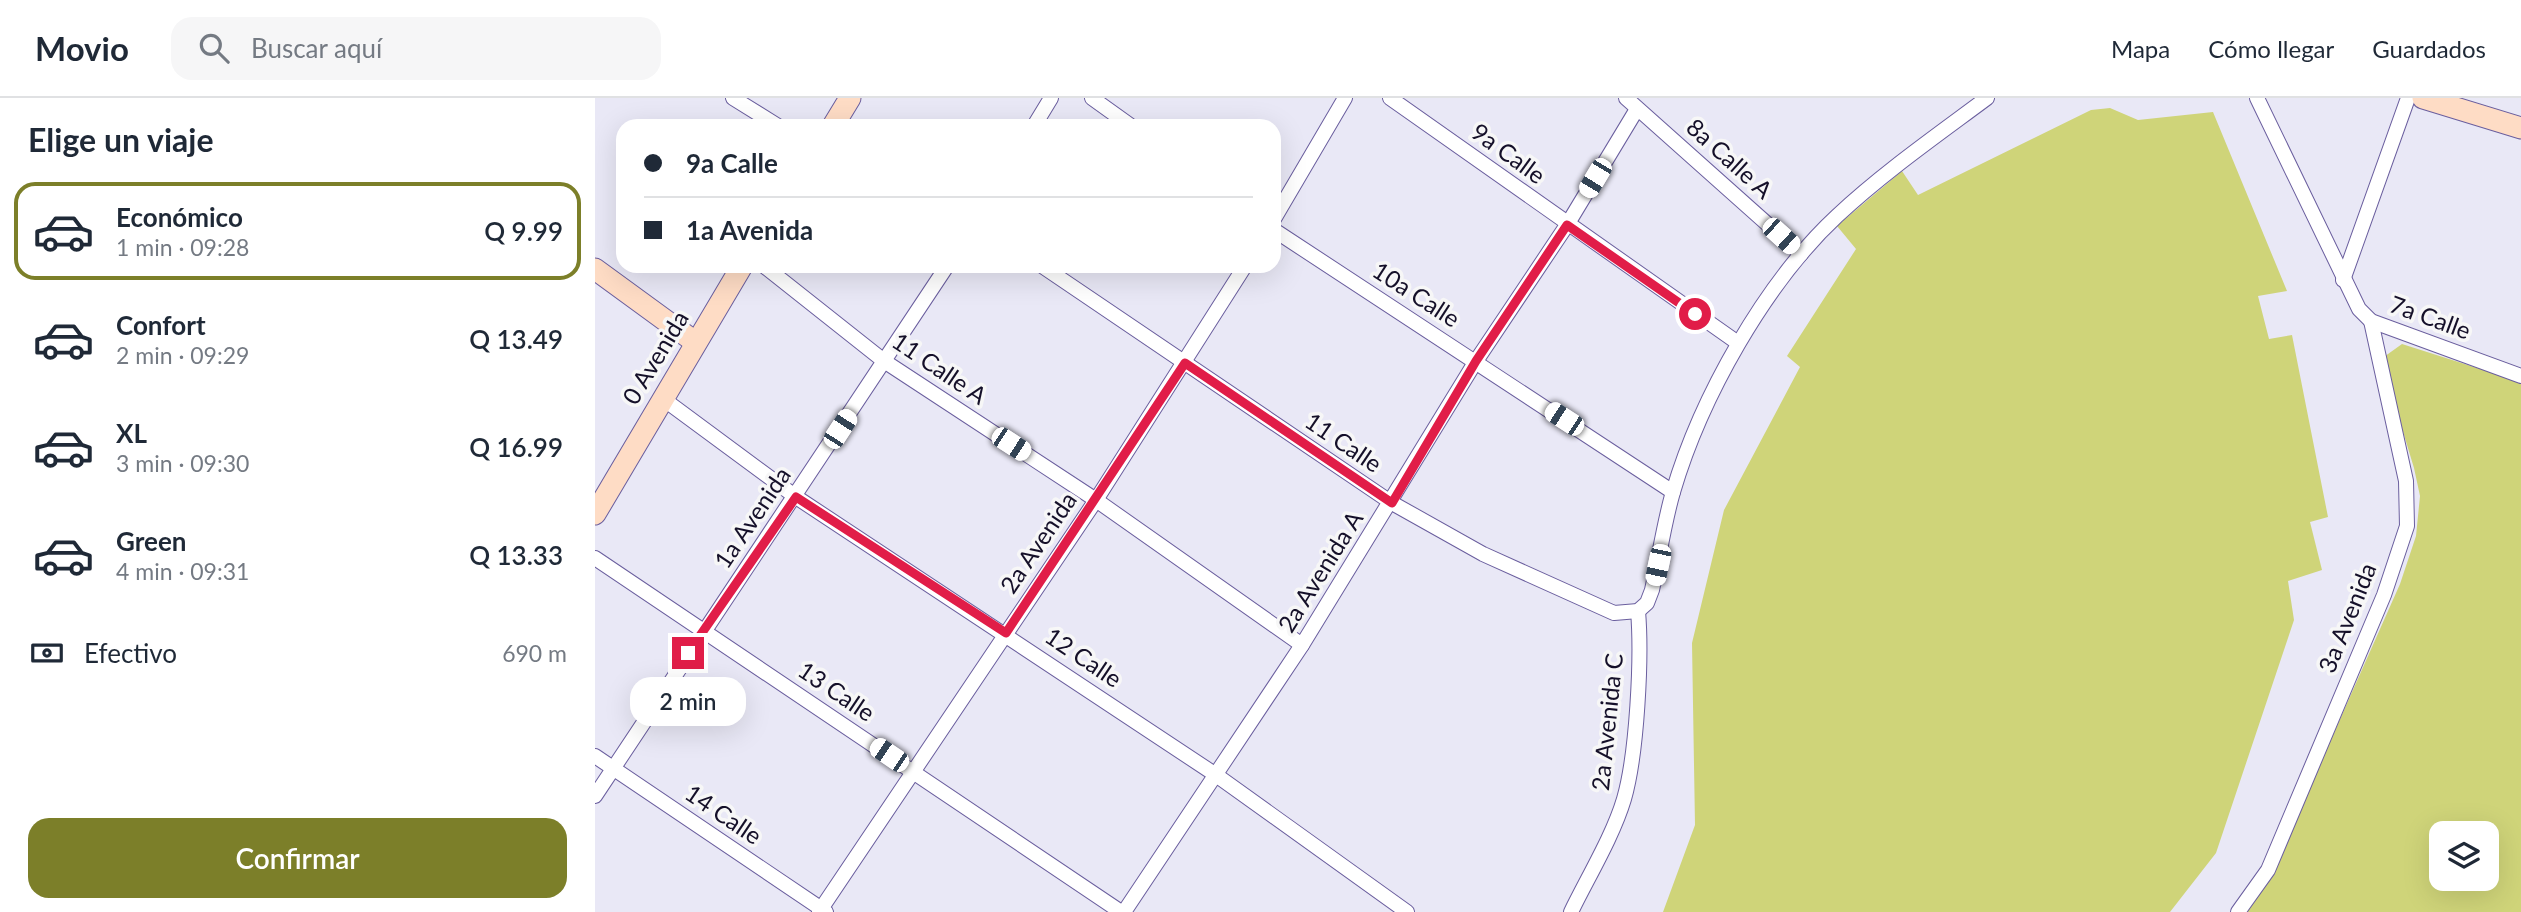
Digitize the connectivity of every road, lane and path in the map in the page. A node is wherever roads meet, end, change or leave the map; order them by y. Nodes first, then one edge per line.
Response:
1 (733, 98) edge
2 (850, 98) edge
3 (1051, 98) edge
4 (1092, 98) edge
5 (1345, 98) edge
6 (1390, 98) edge
7 (1626, 98) edge
8 (1987, 98) edge
9 (2257, 98) edge
10 (2408, 98) edge
11 (2423, 98) edge
12 (1637, 109) junction
13 (767, 119) edge
14 (837, 119) edge
15 (1038, 119) edge
16 (1121, 119) edge
17 (2521, 128) edge
18 (1281, 207) edge
19 (1567, 225) junction
20 (1281, 235) edge
21 (1801, 254) junction
22 (595, 269) edge
23 (738, 273) edge
24 (773, 273) edge
25 (942, 273) edge
26 (1052, 273) edge
27 (1241, 273) edge
28 (2343, 280) junction
29 (2371, 321) junction
30 (695, 342) junction
31 (1738, 344) junction
32 (884, 361) junction
33 (1476, 361) junction
34 (1185, 363) junction
35 (2521, 376) edge
36 (662, 398) junction
37 (1673, 492) junction
38 (796, 497) junction
39 (1096, 500) junction
40 (1392, 503) junction
41 (596, 509) edge
42 (595, 558) edge
43 (1638, 611) junction
44 (703, 630) junction
45 (1006, 633) junction
46 (1303, 645) junction
47 (595, 756) edge
48 (614, 768) junction
49 (912, 771) junction
50 (1216, 775) junction
51 (595, 796) edge
52 (822, 911) edge
53 (1123, 912) edge
54 (1406, 912) edge
55 (1571, 912) edge
56 (2238, 912) edge

1 - 13 street
2 - 14 street
3 - 15 street
4 - 16 street
5 - 18 street
6 - 19 street, 9a Calle
7 - 12 street, 8a Calle A
8 - 21 street
9 - 28 street, 7a Calle
10 - 28 street
11 - 17 street
12 - 19 street, 2a Avenida A
12 - 21 street, 8a Calle A
19 - 31 street, 9a Calle
19 - 33 street, 2a Avenida A
20 - 33 street, 10a Calle
21 - 31 street
22 - 30 street
23 - 30 street, 0 Avenida
24 - 32 street, 11 Calle A
25 - 32 street, 1a Avenida
26 - 34 street, 11 Calle
27 - 34 street, 2a Avenida
28 - 29 street, 7a Calle
29 - 35 street, 7a Calle
29 - 56 street, 3a Avenida
30 - 36 street, 0 Avenida
31 - 37 street
32 - 38 street, 1a Avenida
32 - 39 street, 11 Calle A
33 - 37 street, 10a Calle
33 - 40 street, 2a Avenida A
34 - 39 street, 2a Avenida
34 - 40 street, 11 Calle
36 - 38 street, 12 Calle
36 - 41 street, 0 Avenida
37 - 43 street
38 - 44 street, 1a Avenida
38 - 45 street, 12 Calle
39 - 45 street, 2a Avenida
39 - 46 street, 11 Calle A
40 - 43 street, 11 Calle
40 - 46 street, 2a Avenida A
42 - 44 street, 13 Calle
43 - 55 street, 2a Avenida C
44 - 48 street, 1a Avenida
44 - 49 street, 13 Calle
45 - 49 street, 2a Avenida
45 - 50 street, 12 Calle
46 - 50 street, 2a Avenida A
47 - 48 street, 14 Calle
48 - 51 street, 1a Avenida
48 - 52 street, 14 Calle
49 - 52 street, 2a Avenida
49 - 53 street, 13 Calle
50 - 53 street, 2a Avenida A
50 - 54 street, 12 Calle

